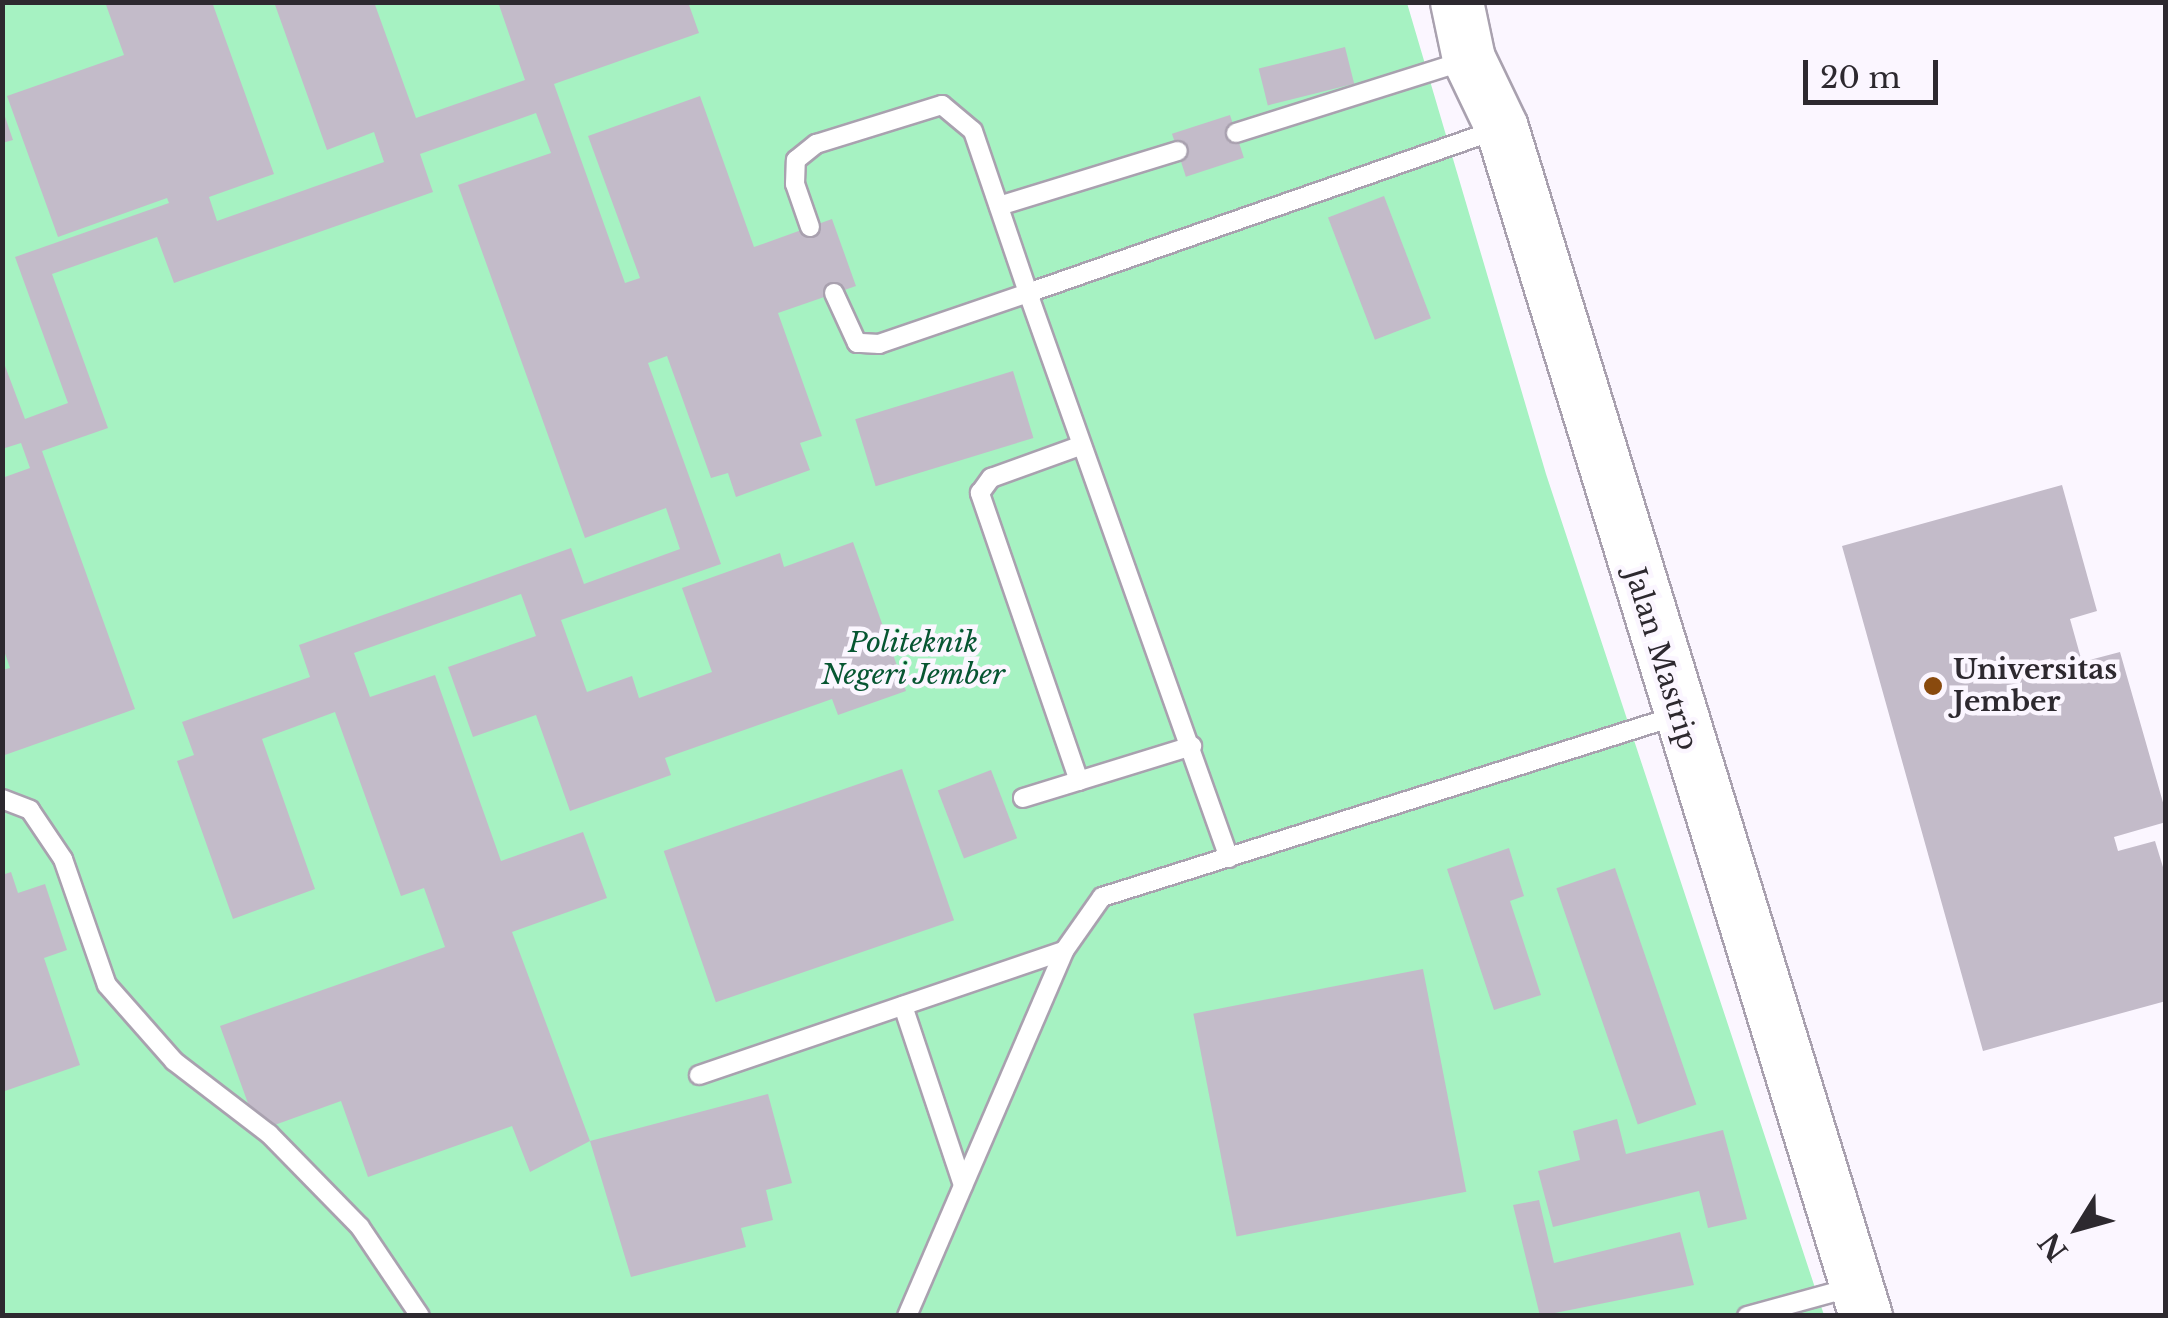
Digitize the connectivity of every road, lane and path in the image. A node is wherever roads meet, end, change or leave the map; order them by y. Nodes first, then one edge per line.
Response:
1 (1457, 2) edge
2 (1468, 59) junction
3 (1502, 128) junction
4 (1236, 133) dead end
5 (1178, 151) dead end
6 (998, 206) junction
7 (810, 228) dead end
8 (834, 293) dead end
9 (1028, 293) junction
10 (1080, 446) junction
11 (1678, 715) junction
12 (1192, 746) junction
13 (1079, 781) junction
14 (1023, 798) dead end
15 (2, 799) edge
16 (1229, 858) junction
17 (1064, 951) junction
18 (903, 1006) junction
19 (699, 1074) dead end
20 (963, 1185) junction
21 (1861, 1301) edge
22 (1752, 1315) edge
23 (420, 1316) edge
24 (907, 1316) edge

1 - 2 main road, Jalan Mastrip
2 - 3 main road, Jalan Mastrip
2 - 4 lane
3 - 9 lane
3 - 11 main road, Jalan Mastrip
5 - 6 lane
6 - 7 lane
6 - 9 lane
8 - 9 lane
9 - 10 lane
10 - 12 lane
10 - 13 lane
11 - 16 lane
11 - 21 main road, Jalan Mastrip
12 - 13 lane
12 - 16 lane
13 - 14 lane
15 - 23 lane
16 - 17 lane
17 - 18 lane
17 - 20 lane
18 - 19 lane
18 - 20 lane
20 - 24 lane
21 - 22 lane

